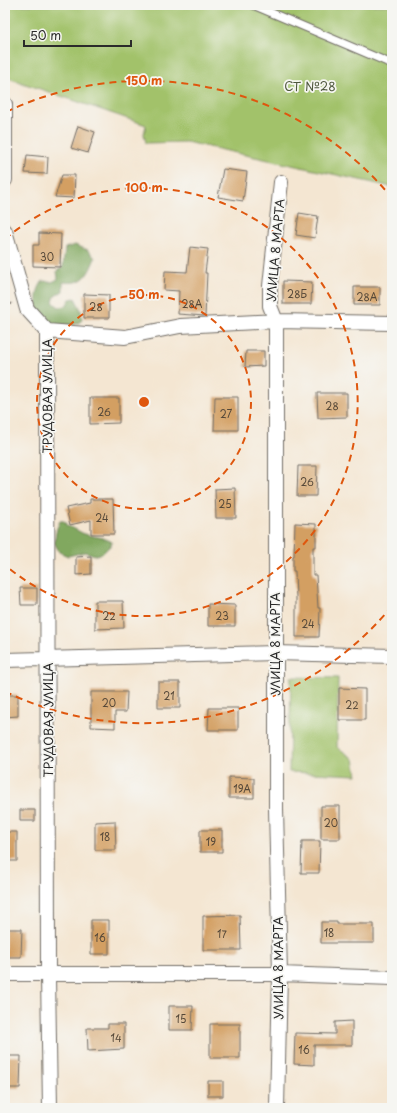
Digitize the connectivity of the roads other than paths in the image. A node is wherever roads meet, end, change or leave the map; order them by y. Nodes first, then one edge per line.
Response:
1 (253, 5) edge
2 (392, 64) edge
3 (5, 104) edge
4 (5, 180) edge
5 (281, 182) dead end
6 (5, 231) edge
7 (276, 322) junction
8 (392, 323) edge
9 (47, 331) junction
10 (275, 653) junction
11 (392, 656) edge
12 (5, 660) edge
13 (48, 660) junction
14 (5, 974) edge
15 (280, 974) junction
16 (48, 975) junction
17 (392, 978) edge
18 (50, 1108) edge
19 (277, 1108) edge

1 - 2 lane
3 - 4 street
5 - 7 street, УЛИЦА 8 МАРТА
6 - 9 street
7 - 8 street
7 - 9 street
7 - 10 street, УЛИЦА 8 МАРТА
9 - 13 street, ТРУДОВАЯ УЛИЦА
10 - 11 street
10 - 13 street
10 - 15 street, УЛИЦА 8 МАРТА
12 - 13 street
13 - 16 street, ТРУДОВАЯ УЛИЦА
14 - 16 street
15 - 16 street
15 - 17 street
15 - 19 street, УЛИЦА 8 МАРТА
16 - 18 street, ТРУДОВАЯ УЛИЦА

